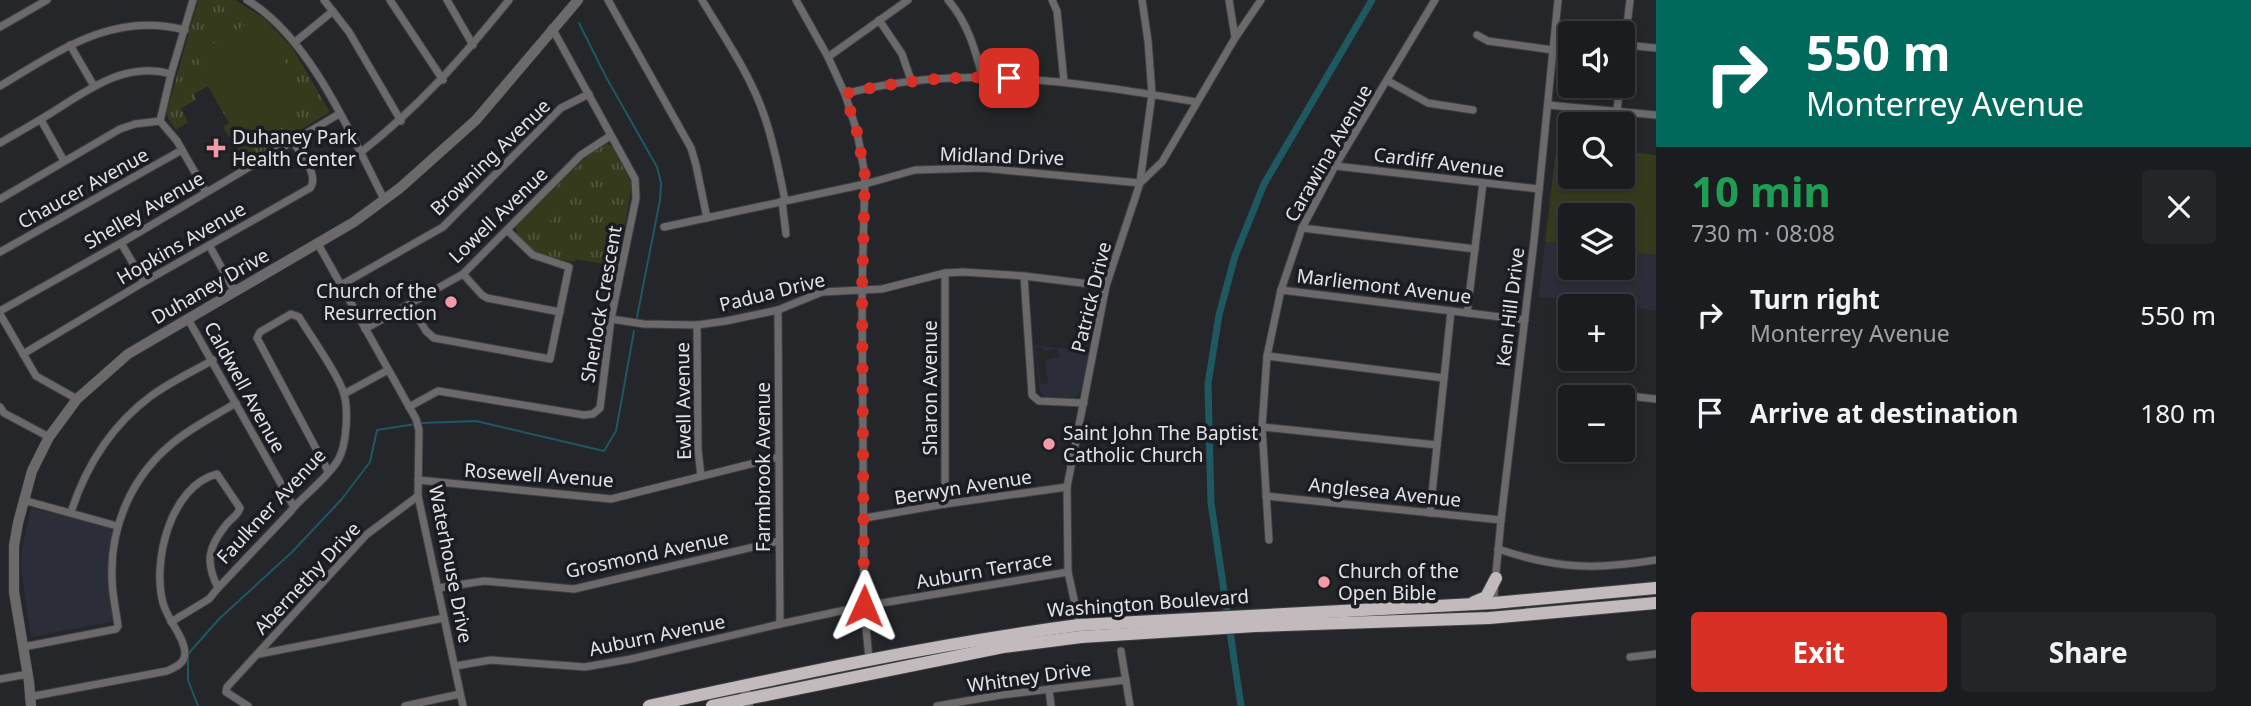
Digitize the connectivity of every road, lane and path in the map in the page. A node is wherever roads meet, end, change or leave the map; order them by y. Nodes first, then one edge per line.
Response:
1 (47, 0) edge
2 (193, 0) edge
3 (247, 0) edge
4 (324, 0) edge
5 (447, 0) edge
6 (509, 0) edge
7 (578, 0) edge
8 (608, 0) edge
9 (702, 0) edge
10 (796, 0) edge
11 (908, 0) edge
12 (948, 0) edge
13 (1052, 0) edge
14 (1142, 0) edge
15 (1229, 0) edge
16 (1261, 0) edge
17 (1435, 0) edge
18 (1558, 0) edge
19 (1630, 0) edge
20 (393, 1) edge
21 (333, 11) junction
22 (879, 20) junction
23 (1628, 21) edge
24 (0, 27) edge
25 (552, 28) junction
26 (185, 30) junction
27 (1477, 35) dead end
28 (1235, 38) junction
29 (295, 42) junction
30 (473, 45) junction
31 (70, 46) junction
32 (1635, 46) edge
33 (1656, 48) edge
34 (1553, 50) junction
35 (828, 57) junction
36 (171, 74) junction
37 (982, 76) junction
38 (443, 79) junction
39 (1388, 80) junction
40 (1064, 82) junction
41 (912, 83) junction
42 (0, 86) edge
43 (94, 86) junction
44 (589, 94) junction
45 (845, 94) junction
46 (1152, 94) junction
47 (1618, 98) edge
48 (1197, 102) junction
49 (1548, 104) junction
50 (1473, 110) dead end
51 (1617, 110) junction
52 (339, 114) junction
53 (1656, 115) edge
54 (41, 120) junction
55 (160, 121) junction
56 (401, 121) junction
57 (611, 136) junction
58 (293, 141) junction
59 (0, 143) edge
60 (182, 150) junction
61 (360, 153) junction
62 (64, 161) junction
63 (1335, 166) junction
64 (1140, 183) junction
65 (1483, 183) junction
66 (865, 184) junction
67 (1539, 189) junction
68 (206, 192) junction
69 (0, 199) edge
70 (384, 199) junction
71 (783, 201) junction
72 (707, 218) junction
73 (664, 227) dead end
74 (1302, 228) junction
75 (508, 231) junction
76 (786, 234) dead end
77 (121, 243) junction
78 (318, 244) junction
79 (209, 245) junction
80 (1475, 248) junction
81 (0, 253) edge
82 (945, 273) junction
83 (463, 274) junction
84 (1024, 276) junction
85 (144, 282) junction
86 (341, 285) junction
87 (1106, 286) junction
88 (1281, 290) junction
89 (862, 291) junction
90 (235, 292) junction
91 (410, 304) junction
92 (778, 310) junction
93 (1451, 310) junction
94 (0, 312) edge
95 (560, 312) junction
96 (1467, 313) junction
97 (188, 319) junction
98 (611, 319) junction
99 (1525, 320) junction
100 (697, 325) junction
101 (365, 329) junction
102 (23, 354) junction
103 (1267, 356) junction
104 (213, 360) junction
105 (388, 370) junction
106 (1444, 378) junction
107 (344, 394) junction
108 (1635, 397) edge
109 (77, 399) junction
110 (1656, 399) edge
111 (236, 403) junction
112 (1084, 404) junction
113 (409, 407) junction
114 (2, 410) edge
115 (0, 422) edge
116 (1262, 427) junction
117 (49, 437) junction
118 (1437, 445) junction
119 (778, 457) junction
120 (328, 471) junction
121 (701, 476) junction
122 (418, 480) junction
123 (1066, 487) junction
124 (418, 496) junction
125 (1266, 496) junction
126 (23, 500) junction
127 (946, 503) junction
128 (295, 507) junction
129 (71, 512) junction
130 (1430, 513) junction
131 (865, 518) junction
132 (1501, 520) junction
133 (117, 526) junction
134 (1269, 540) dead end
135 (779, 541) junction
136 (1499, 549) junction
137 (1656, 560) edge
138 (1068, 572) junction
139 (1496, 578) junction
140 (218, 588) junction
141 (438, 588) junction
142 (1656, 588) edge
143 (1531, 600) junction
144 (1494, 603) junction
145 (1656, 603) edge
146 (1456, 605) junction
147 (864, 606) junction
148 (444, 618) junction
149 (1489, 618) junction
150 (1254, 620) junction
151 (171, 622) junction
152 (780, 624) junction
153 (1080, 631) junction
154 (23, 647) junction
155 (1122, 651) dead end
156 (259, 654) junction
157 (1656, 654) edge
158 (1630, 657) dead end
159 (869, 659) junction
160 (455, 666) junction
161 (28, 678) junction
162 (0, 680) edge
163 (1126, 680) junction
164 (1049, 689) junction
165 (460, 694) junction
166 (746, 697) edge
167 (33, 701) edge
168 (248, 706) edge
169 (405, 706) edge
170 (463, 706) edge
171 (649, 706) edge
172 (712, 706) edge
173 (937, 706) edge
174 (1051, 706) edge
175 (1130, 706) edge

1 - 24 street
2 - 26 street
3 - 29 street
4 - 21 street
5 - 30 street
6 - 30 street
7 - 25 street, Duhaney Drive
8 - 72 street
9 - 71 street
10 - 35 street
11 - 22 street
12 - 37 street
13 - 40 street
14 - 46 street
15 - 28 street
16 - 28 street, Patrick Drive
17 - 39 street, Carawina Avenue
18 - 34 street, Ken Hill Drive
19 - 23 street
20 - 38 street
21 - 29 street
21 - 56 street
22 - 35 street
22 - 41 street
25 - 44 street, Sherlock Crescent
25 - 70 street, Duhaney Drive
26 - 31 street
26 - 36 street
27 - 34 street
28 - 48 street, Patrick Drive
29 - 52 street
30 - 38 street
31 - 42 street
31 - 43 street
32 - 33 street
34 - 49 street, Ken Hill Drive
35 - 45 street
36 - 43 street
36 - 55 street
37 - 40 street
37 - 41 street
38 - 56 street
39 - 50 street
39 - 63 street, Carawina Avenue
40 - 46 street
41 - 45 street
43 - 54 street
44 - 57 street, Sherlock Crescent
44 - 86 street, Browning Avenue
45 - 66 street
46 - 48 street
46 - 64 street
47 - 51 street
48 - 64 street, Patrick Drive
49 - 51 street
49 - 67 street, Ken Hill Drive
51 - 53 street
52 - 58 street, Shelley Avenue
52 - 61 street
54 - 59 street
54 - 62 street
55 - 60 street
55 - 62 street
56 - 61 street
57 - 75 street, Lowell Avenue
57 - 98 street, Sherlock Crescent
58 - 68 street, Shelley Avenue
58 - 79 street, Hopkins Avenue
60 - 68 street
60 - 81 street, Chaucer Avenue
61 - 70 street
62 - 69 street
63 - 65 street, Cardiff Avenue
63 - 74 street, Carawina Avenue
64 - 66 street, Midland Drive
64 - 87 street, Patrick Drive
65 - 67 street, Cardiff Avenue
65 - 80 street
66 - 71 street, Midland Drive
66 - 89 street
67 - 99 street, Ken Hill Drive
68 - 77 street, Shelley Avenue
70 - 78 street, Duhaney Drive
71 - 72 street, Midland Drive
71 - 76 street
72 - 73 street, Midland Drive
74 - 80 street
74 - 88 street, Carawina Avenue
75 - 83 street, Lowell Avenue
75 - 95 street
77 - 85 street
77 - 94 street, Shelley Avenue
78 - 86 street, Waterhouse Drive
78 - 90 street, Duhaney Drive
79 - 85 street, Hopkins Avenue
79 - 90 street
80 - 96 street
82 - 84 street, Padua Drive
82 - 89 street, Padua Drive
82 - 127 street, Sharon Avenue
83 - 91 street, Lowell Avenue
83 - 95 street
84 - 87 street, Padua Drive
84 - 112 street
85 - 102 street, Hopkins Avenue
86 - 101 street, Waterhouse Drive
87 - 112 street, Patrick Drive
88 - 93 street, Marliemont Avenue
88 - 103 street, Carawina Avenue
89 - 92 street, Padua Drive
89 - 131 street
90 - 97 street, Duhaney Drive
91 - 95 street
91 - 101 street, Lowell Avenue
92 - 100 street, Padua Drive
92 - 119 street, Farmbrook Avenue
93 - 96 street, Marliemont Avenue
93 - 106 street
94 - 102 street
96 - 99 street, Marliemont Avenue
97 - 104 street, Caldwell Avenue
97 - 109 street, Duhaney Drive
98 - 100 street, Padua Drive
98 - 113 street, Sherlock Crescent
99 - 132 street, Ken Hill Drive
100 - 121 street, Ewell Avenue
101 - 105 street, Waterhouse Drive
102 - 109 street
103 - 106 street
103 - 116 street, Carawina Avenue
104 - 111 street, Caldwell Avenue
104 - 129 street
105 - 107 street
105 - 113 street, Waterhouse Drive
106 - 118 street
107 - 120 street, Faulkner Avenue
107 - 120 street
108 - 110 street
109 - 117 street, Duhaney Drive
111 - 128 street, Caldwell Avenue
111 - 133 street
112 - 123 street, Patrick Drive
113 - 122 street, Waterhouse Drive
114 - 115 street
114 - 117 street
116 - 118 street
116 - 125 street, Carawina Avenue
117 - 126 street, Duhaney Drive
118 - 130 street
119 - 121 street, Rosewell Avenue
119 - 135 street, Farmbrook Avenue
120 - 128 street, Faulkner Avenue
121 - 122 street, Rosewell Avenue
122 - 124 street, Waterhouse Drive
123 - 127 street, Berwyn Avenue
123 - 138 street, Patrick Drive
124 - 141 street, Waterhouse Drive
124 - 156 street, Abernethy Drive
125 - 130 street, Anglesea Avenue
125 - 134 street, Carawina Avenue
126 - 129 street
126 - 154 street, Duhaney Drive
127 - 131 street, Berwyn Avenue
128 - 140 street, Faulkner Avenue
129 - 133 street
130 - 132 street, Anglesea Avenue
131 - 147 street
132 - 136 street, Ken Hill Drive
133 - 154 street
135 - 141 street, Grosmond Avenue
135 - 152 street, Farmbrook Avenue
136 - 137 street
136 - 139 street, Ken Hill Drive
138 - 147 street, Auburn Terrace
138 - 153 street, Patrick Drive
139 - 143 highway
139 - 144 street, Ken Hill Drive
139 - 146 highway
140 - 151 street, Faulkner Avenue
140 - 151 street
141 - 148 street, Waterhouse Drive
142 - 143 highway, Washington Boulevard
143 - 144 highway, Washington Boulevard
144 - 146 highway, Washington Boulevard
144 - 149 street, Ken Hill Drive
145 - 149 highway, Washington Boulevard
146 - 150 highway, Washington Boulevard
147 - 152 street, Auburn Avenue
147 - 159 street
148 - 156 street
148 - 160 street, Waterhouse Drive
149 - 150 highway, Washington Boulevard
150 - 153 highway, Washington Boulevard
151 - 167 street
152 - 160 street, Auburn Avenue
153 - 159 highway, Washington Boulevard
153 - 166 highway, Washington Boulevard
154 - 161 street, Duhaney Drive
155 - 163 street
156 - 168 street, Abernethy Drive
157 - 158 street
159 - 166 highway, Washington Boulevard
160 - 165 street, Waterhouse Drive
161 - 162 street
161 - 167 street, Duhaney Drive
163 - 164 street, Whitney Drive
163 - 175 street
164 - 173 street, Whitney Drive
164 - 174 street
165 - 169 street
165 - 170 street, Waterhouse Drive
166 - 171 highway, Washington Boulevard
166 - 172 highway, Washington Boulevard

